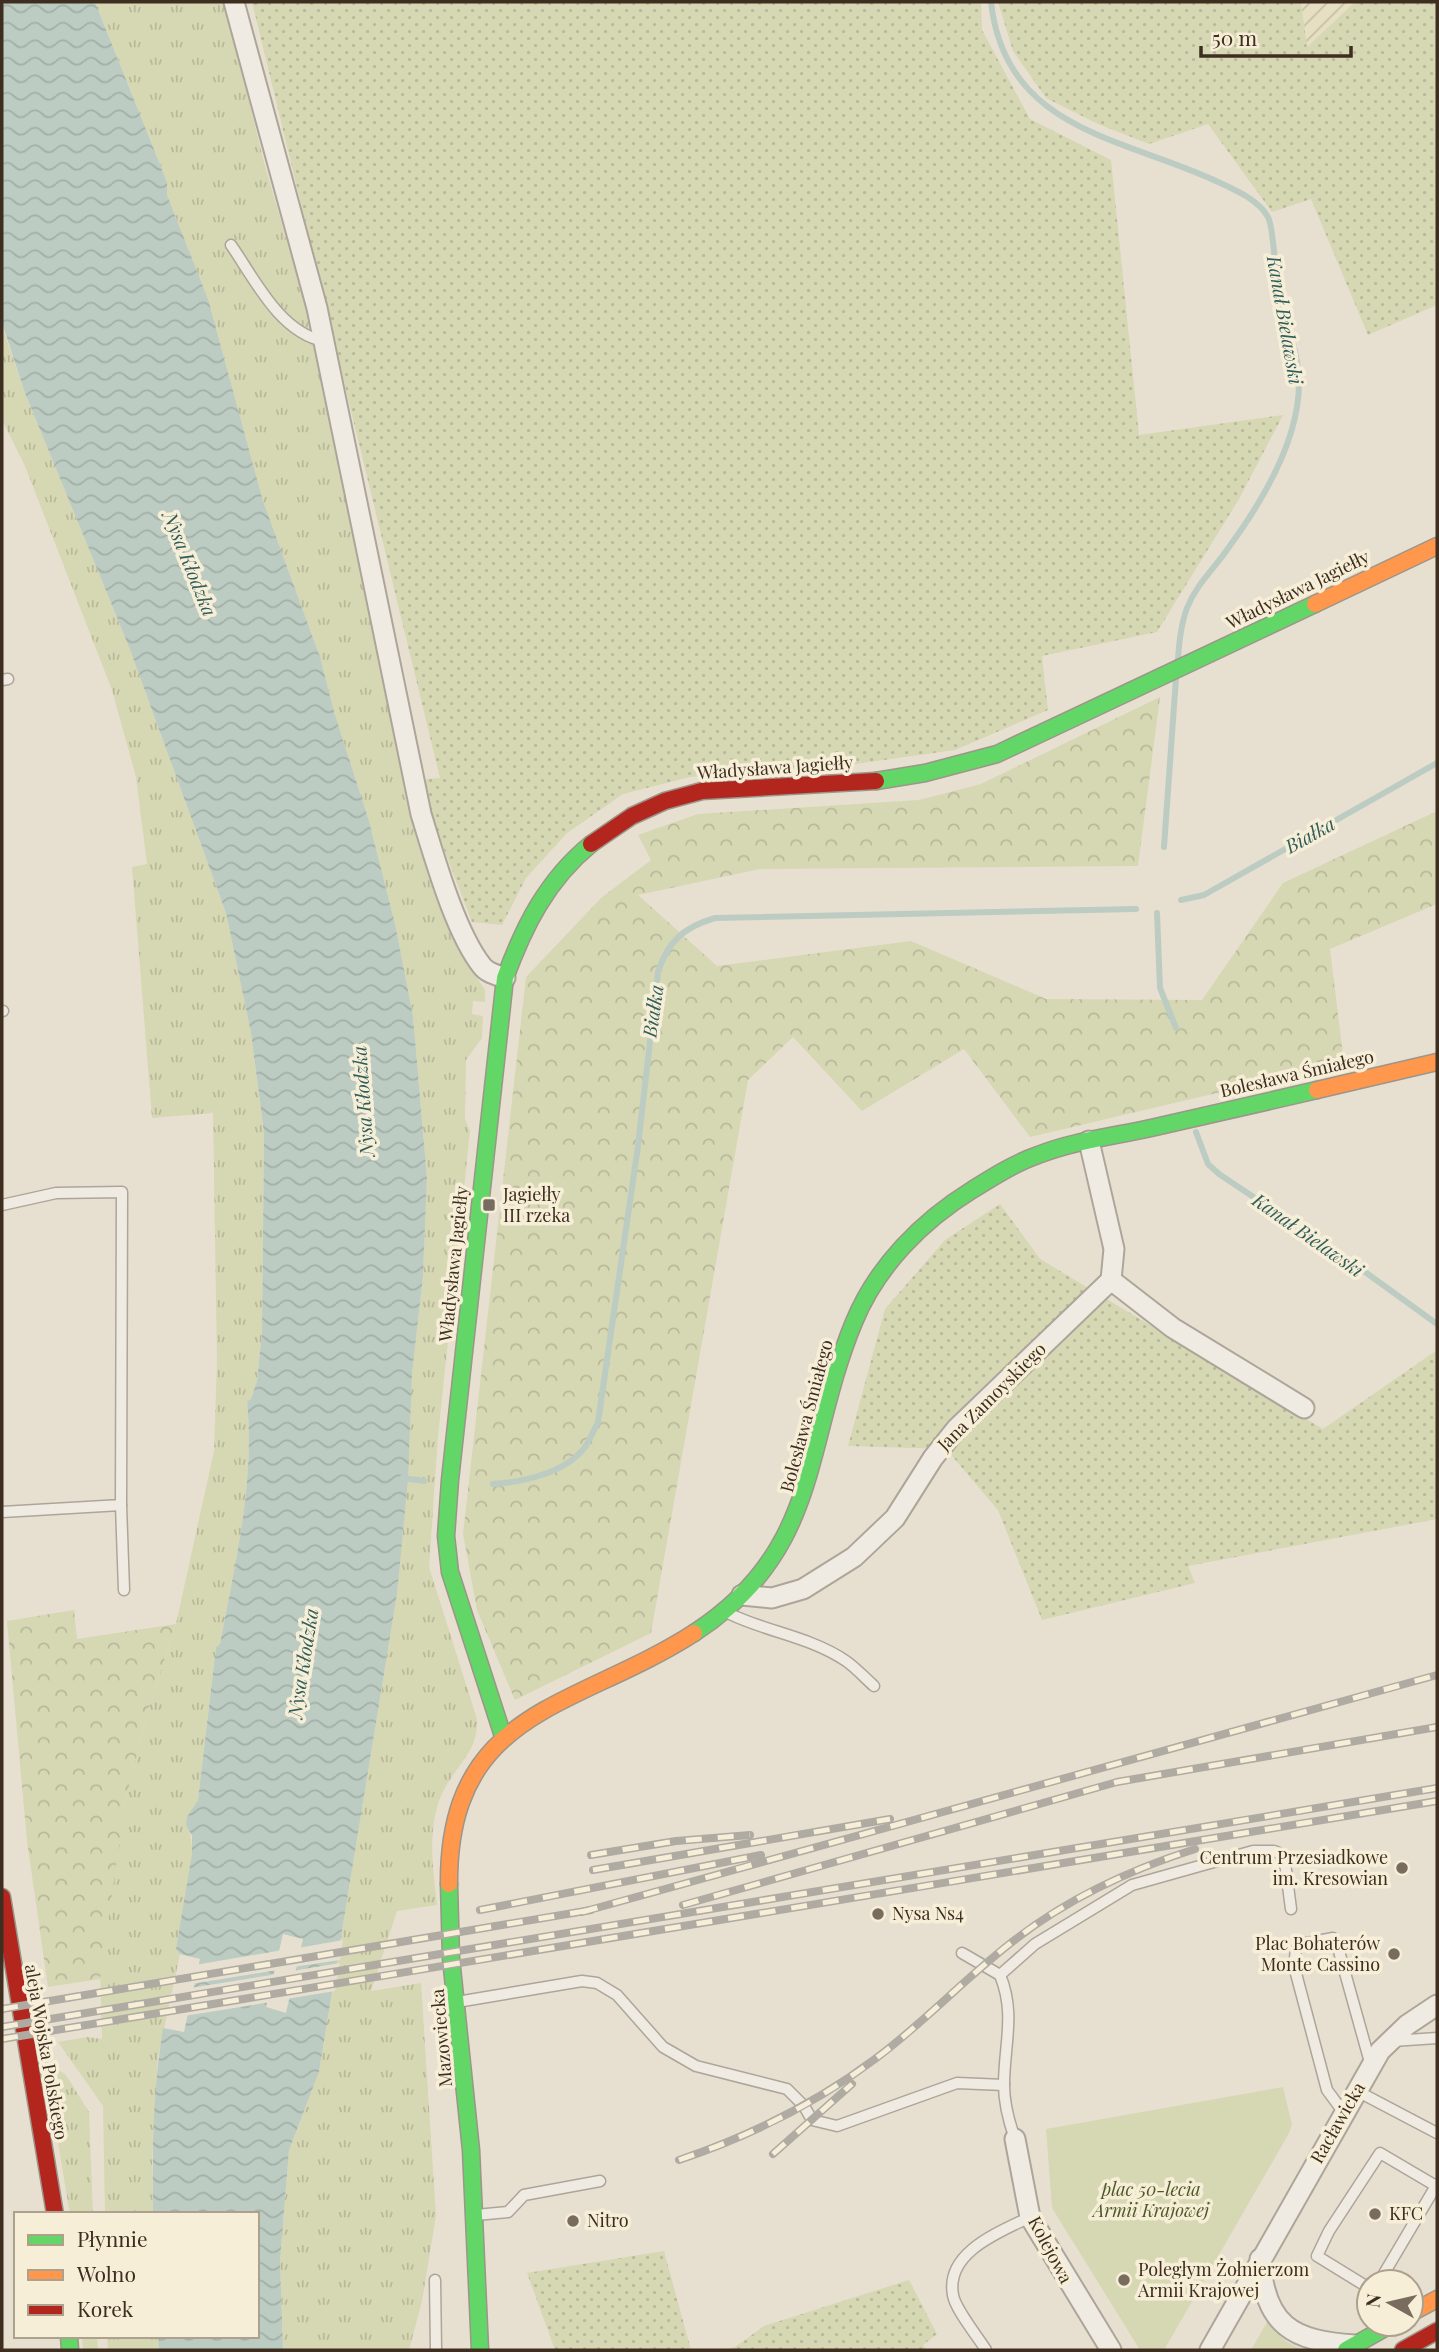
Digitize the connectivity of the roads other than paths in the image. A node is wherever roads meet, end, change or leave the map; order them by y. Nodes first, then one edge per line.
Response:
1 (234, 2) edge
2 (230, 245) dead end
3 (324, 341) junction
4 (1437, 545) edge
5 (505, 978) junction
6 (1437, 1062) edge
7 (1089, 1141) junction
8 (2, 1205) edge
9 (1111, 1280) junction
10 (1304, 1408) dead end
11 (121, 1505) junction
12 (2, 1512) edge
13 (124, 1590) dead end
14 (742, 1595) junction
15 (725, 1611) junction
16 (874, 1686) dead end
17 (503, 1737) junction
18 (2, 1897) edge
19 (1291, 1909) dead end
20 (962, 1953) dead end
21 (1000, 1975) junction
22 (457, 2002) junction
23 (1437, 2005) edge
24 (1437, 2038) edge
25 (1388, 2042) junction
26 (1371, 2067) junction
27 (1004, 2085) junction
28 (1357, 2091) junction
29 (1345, 2113) junction
30 (1437, 2133) edge
31 (1016, 2139) joint
32 (600, 2180) dead end
33 (1436, 2185) edge
34 (55, 2212) edge
35 (474, 2215) junction
36 (1030, 2217) junction
37 (1260, 2259) junction
38 (1387, 2268) edge
39 (1355, 2279) edge
40 (435, 2280) dead end
41 (1437, 2331) edge
42 (1368, 2338) edge
43 (1351, 2348) edge
44 (436, 2350) edge
45 (480, 2350) edge
46 (986, 2350) edge
47 (1111, 2350) edge
48 (1210, 2350) edge
49 (1403, 2350) edge

1 - 3 street
2 - 3 lane
3 - 5 street
4 - 5 street, Władysława Jagiełły
5 - 17 street, Władysława Jagiełły
6 - 7 street, Bolesława Śmiałego
7 - 9 street
7 - 14 street, Bolesława Śmiałego
8 - 11 lane
9 - 10 street
9 - 14 street, Jana Zamoyskiego
11 - 12 lane
11 - 13 lane
14 - 15 street, Bolesława Śmiałego
15 - 16 lane
15 - 17 street, Bolesława Śmiałego
17 - 22 street, Mazowiecka
18 - 34 street, aleja Wojska Polskiego
19 - 21 lane
20 - 21 lane
21 - 27 lane
22 - 27 lane
22 - 35 street, Mazowiecka
23 - 25 street, Racławicka
24 - 25 lane
25 - 26 street, Racławicka
26 - 28 street, Racławicka
26 - 29 lane
27 - 31 lane
28 - 29 street, Racławicka
28 - 30 lane
29 - 37 street, Racławicka
31 - 36 street, Kolejowa
32 - 35 lane
33 - 38 lane
33 - 39 lane
35 - 45 street, Mazowiecka
36 - 46 lane
36 - 47 street, Kolejowa
37 - 43 street
37 - 48 street, Racławicka
40 - 44 lane
41 - 49 street
42 - 43 street

